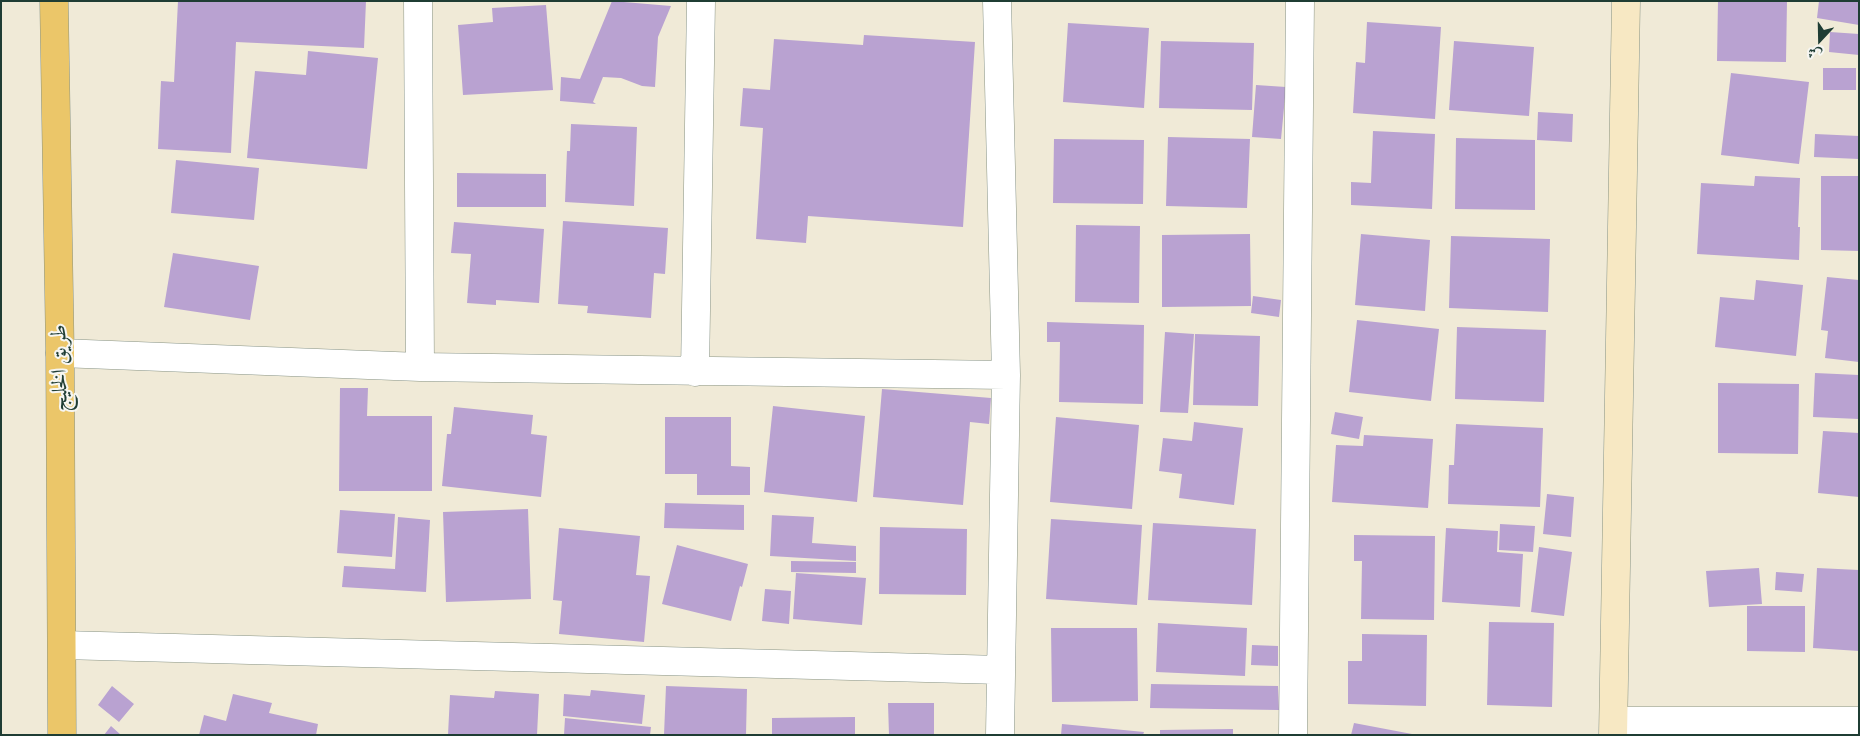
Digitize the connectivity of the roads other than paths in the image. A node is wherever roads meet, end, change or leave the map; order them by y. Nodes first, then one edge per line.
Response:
1 (54, 1) edge
2 (418, 1) edge
3 (701, 1) edge
4 (997, 1) edge
5 (1300, 1) edge
6 (1626, 1) edge
7 (60, 353) junction
8 (420, 367) junction
9 (695, 372) junction
10 (1006, 375) junction
11 (62, 645) junction
12 (1001, 670) junction
13 (1859, 721) edge
14 (1613, 728) edge
15 (62, 735) edge
16 (1000, 735) edge
17 (1293, 735) edge

1 - 7 main road, طريق الخليج
2 - 8 street
3 - 9 street
4 - 10 street
5 - 17 street
6 - 14 street
7 - 8 street
7 - 11 main road, طريق الخليج
8 - 9 street
9 - 10 street
10 - 12 street
11 - 12 street
11 - 15 main road, طريق الخليج
12 - 16 street
13 - 14 street

